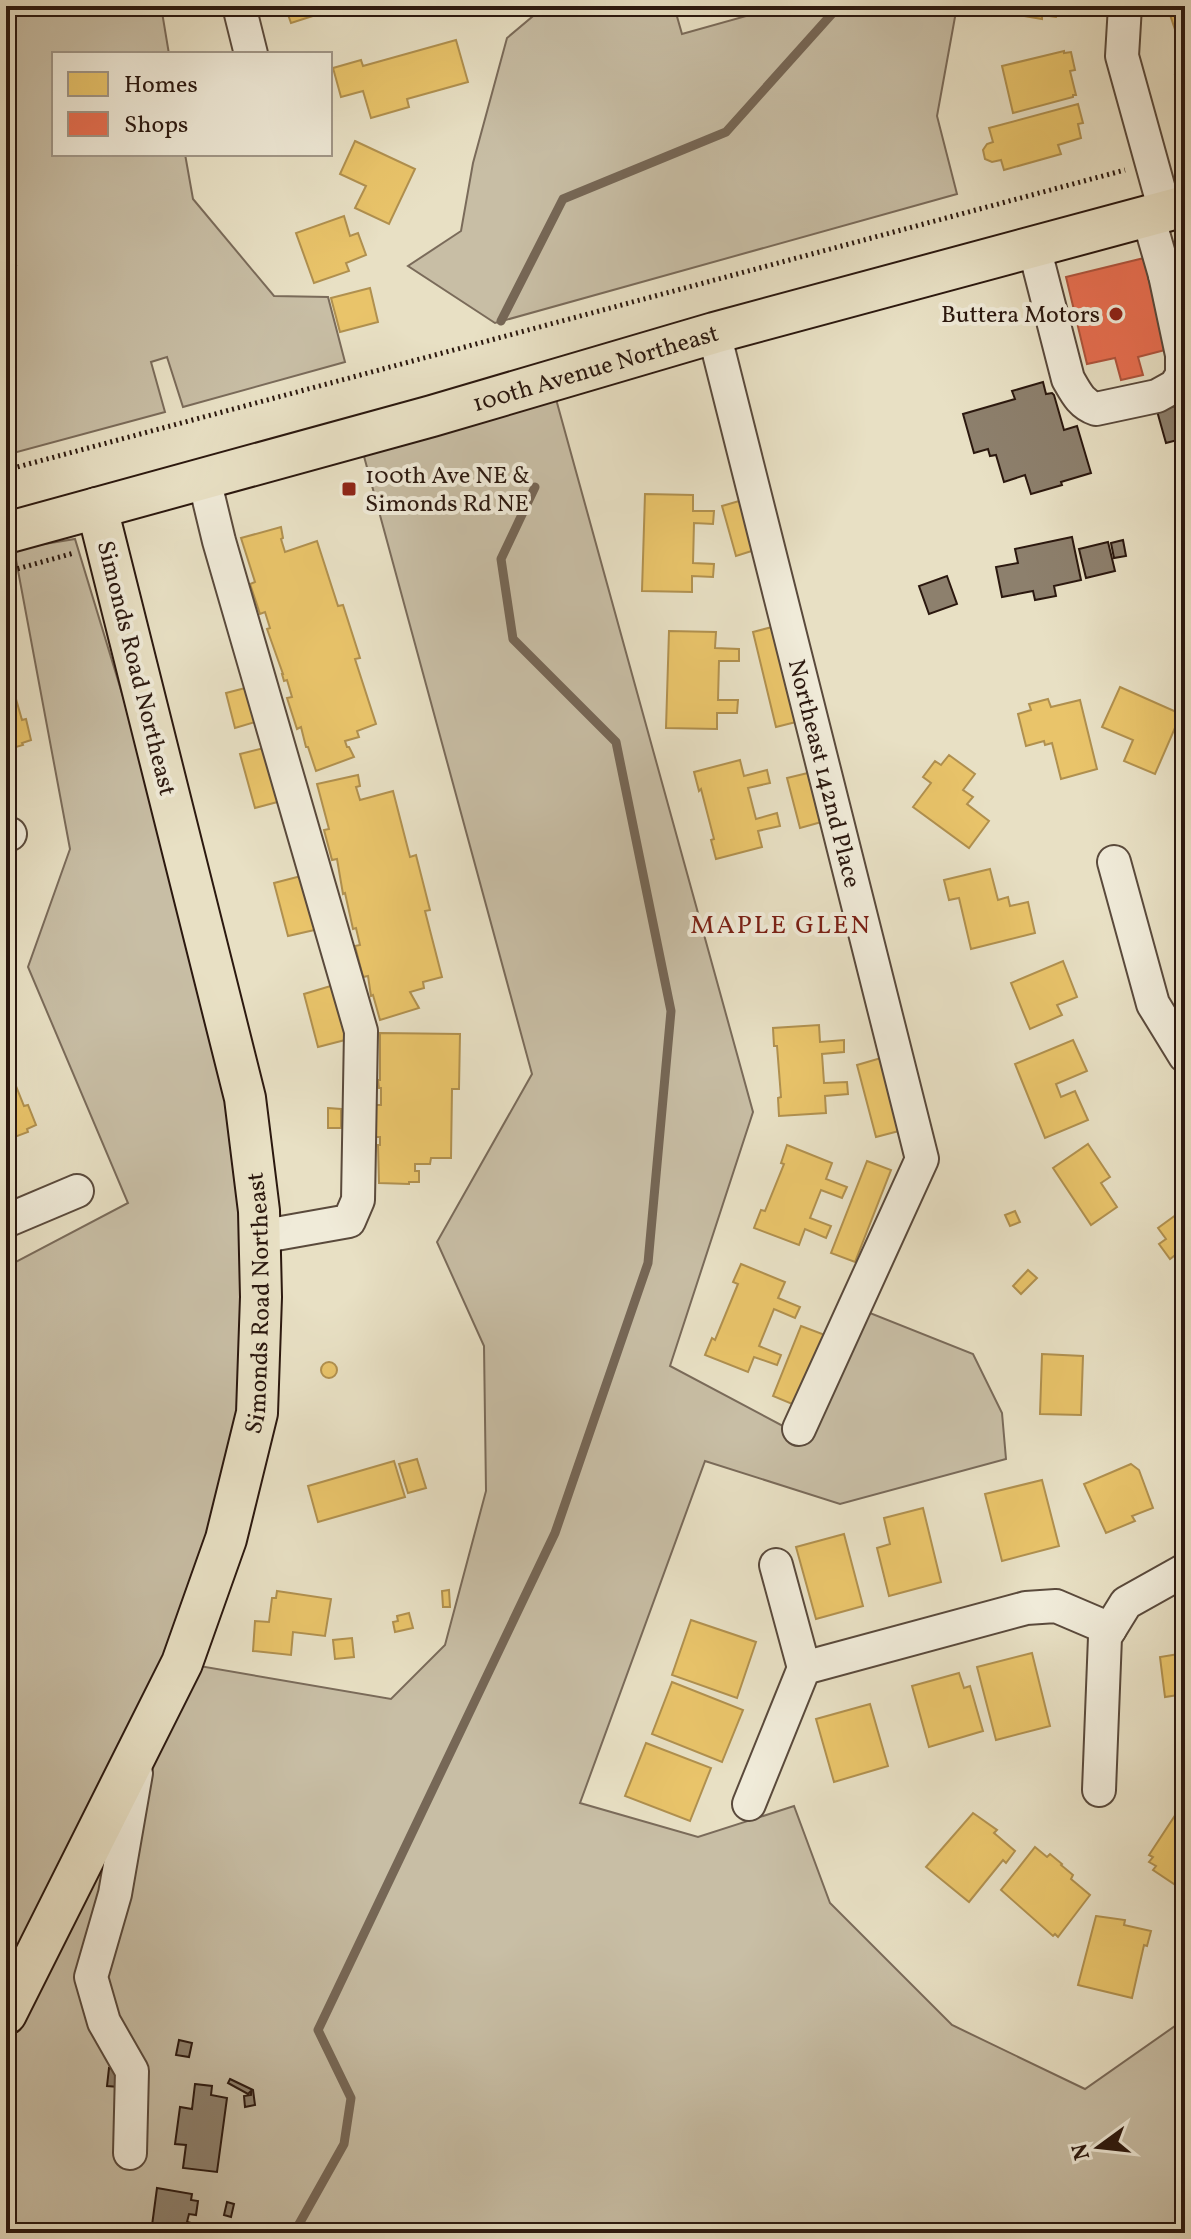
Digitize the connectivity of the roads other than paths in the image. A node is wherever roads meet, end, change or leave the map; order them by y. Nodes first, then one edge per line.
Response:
1 (239, 6) edge
2 (1125, 6) edge
3 (250, 52) edge
4 (1166, 211) edge
5 (1034, 247) junction
6 (1175, 272) edge
7 (714, 333) junction
8 (204, 479) junction
9 (97, 508) junction
10 (6, 533) edge
11 (1114, 862) dead end
12 (1185, 1056) edge
13 (77, 1191) dead end
14 (6, 1221) edge
15 (259, 1237) junction
16 (799, 1429) dead end
17 (776, 1565) dead end
18 (1185, 1570) edge
19 (1110, 1629) junction
20 (804, 1668) junction
21 (140, 1746) junction
22 (1099, 1790) dead end
23 (749, 1804) dead end
24 (6, 2014) edge
25 (130, 2153) dead end

1 - 3 street
2 - 4 street
4 - 5 main road, 100th Avenue Northeast
4 - 6 street
5 - 6 street
5 - 7 main road, 100th Avenue Northeast
7 - 8 main road, 100th Avenue Northeast
7 - 16 street, Northeast 142nd Place
8 - 9 main road, 100th Avenue Northeast
8 - 15 street
9 - 10 main road, 100th Avenue Northeast
9 - 15 main road, Simonds Road Northeast
11 - 12 street
13 - 14 street
15 - 21 main road, Simonds Road Northeast
17 - 20 street
18 - 19 street
19 - 20 street
19 - 22 street
20 - 23 street
21 - 24 main road, Simonds Road Northeast
21 - 25 street

